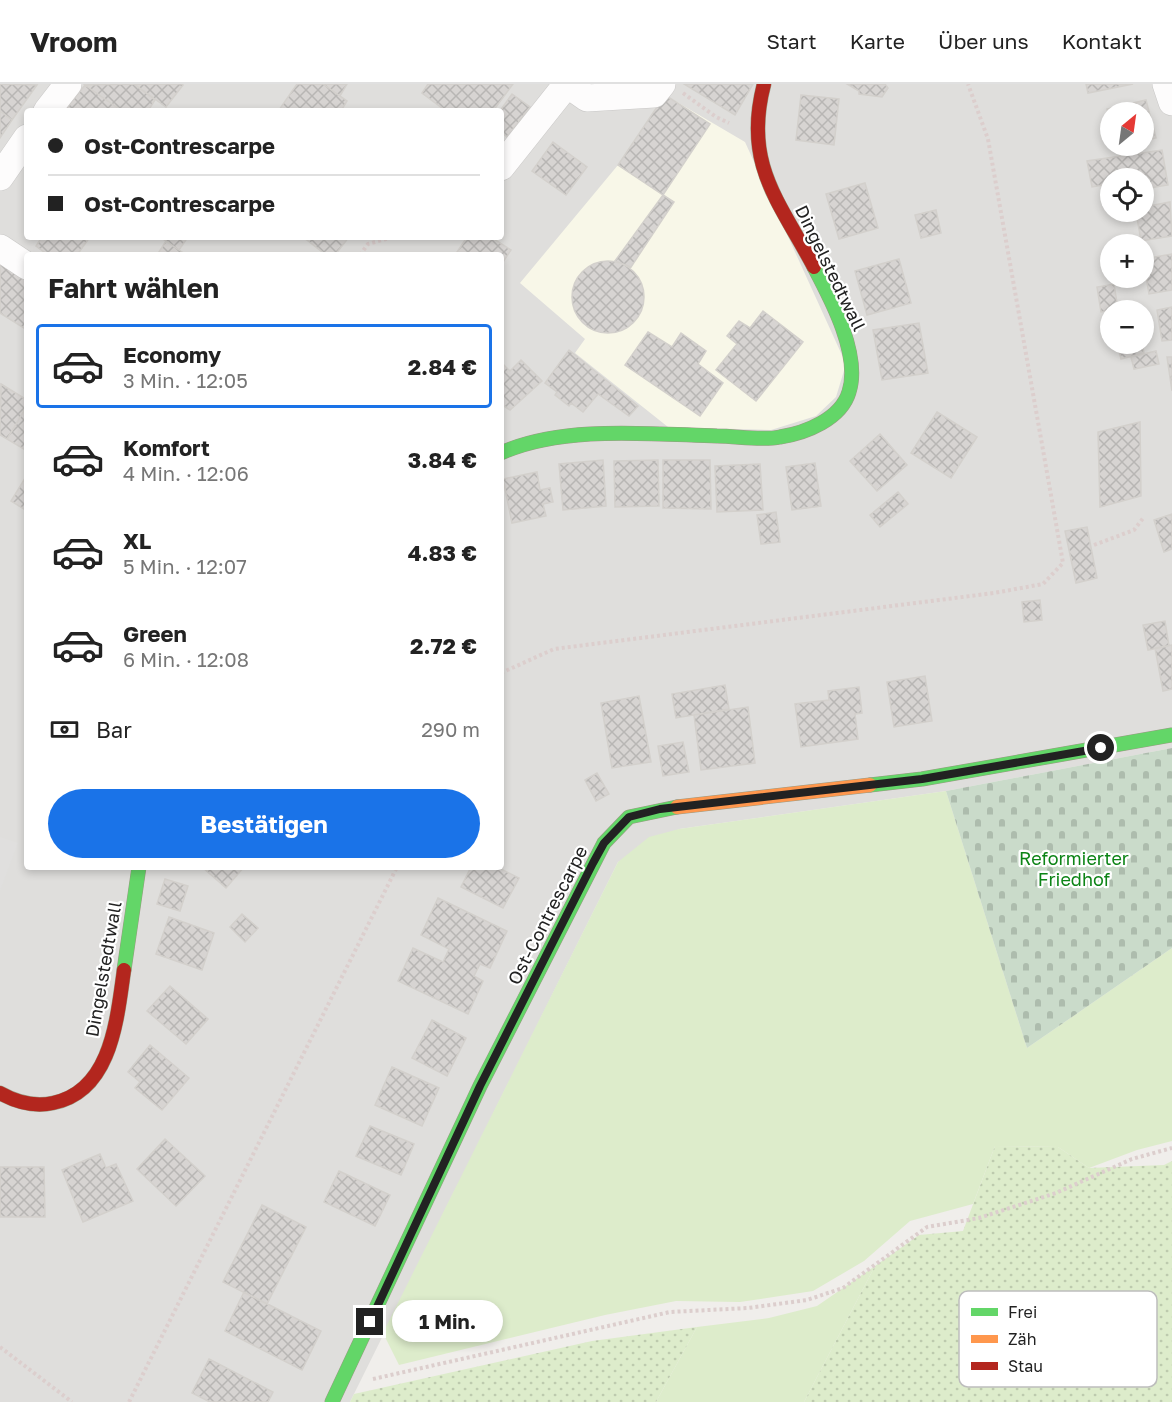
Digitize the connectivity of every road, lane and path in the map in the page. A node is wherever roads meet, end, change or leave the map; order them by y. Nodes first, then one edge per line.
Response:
1 (68, 84) edge
2 (567, 84) edge
3 (764, 84) edge
4 (968, 84) edge
5 (1166, 84) edge
6 (670, 87) edge
7 (1172, 102) edge
8 (49, 108) edge
9 (755, 134) junction
10 (24, 142) edge
11 (504, 163) edge
12 (0, 177) edge
13 (382, 240) edge
14 (0, 248) edge
15 (362, 252) edge
16 (24, 264) edge
17 (504, 450) edge
18 (1144, 517) dead end
19 (1095, 545) dead end
20 (504, 672) edge
21 (1172, 735) edge
22 (139, 870) edge
23 (395, 870) edge
24 (0, 1093) edge
25 (1172, 1148) edge
26 (0, 1347) edge
27 (340, 1386) junction
28 (72, 1402) edge
29 (129, 1402) edge
30 (332, 1402) edge

1 - 8 street
2 - 6 street
2 - 11 street
3 - 9 street, Dingelstedtwall
4 - 20 path
5 - 7 street
6 - 9 path
9 - 17 street, Dingelstedtwall
10 - 12 street
13 - 15 path
14 - 16 street
18 - 19 path
21 - 27 street, Ost-Contrescarpe
22 - 24 street, Dingelstedtwall
23 - 29 path
25 - 27 path
26 - 28 path
27 - 30 street, Ost-Contrescarpe

